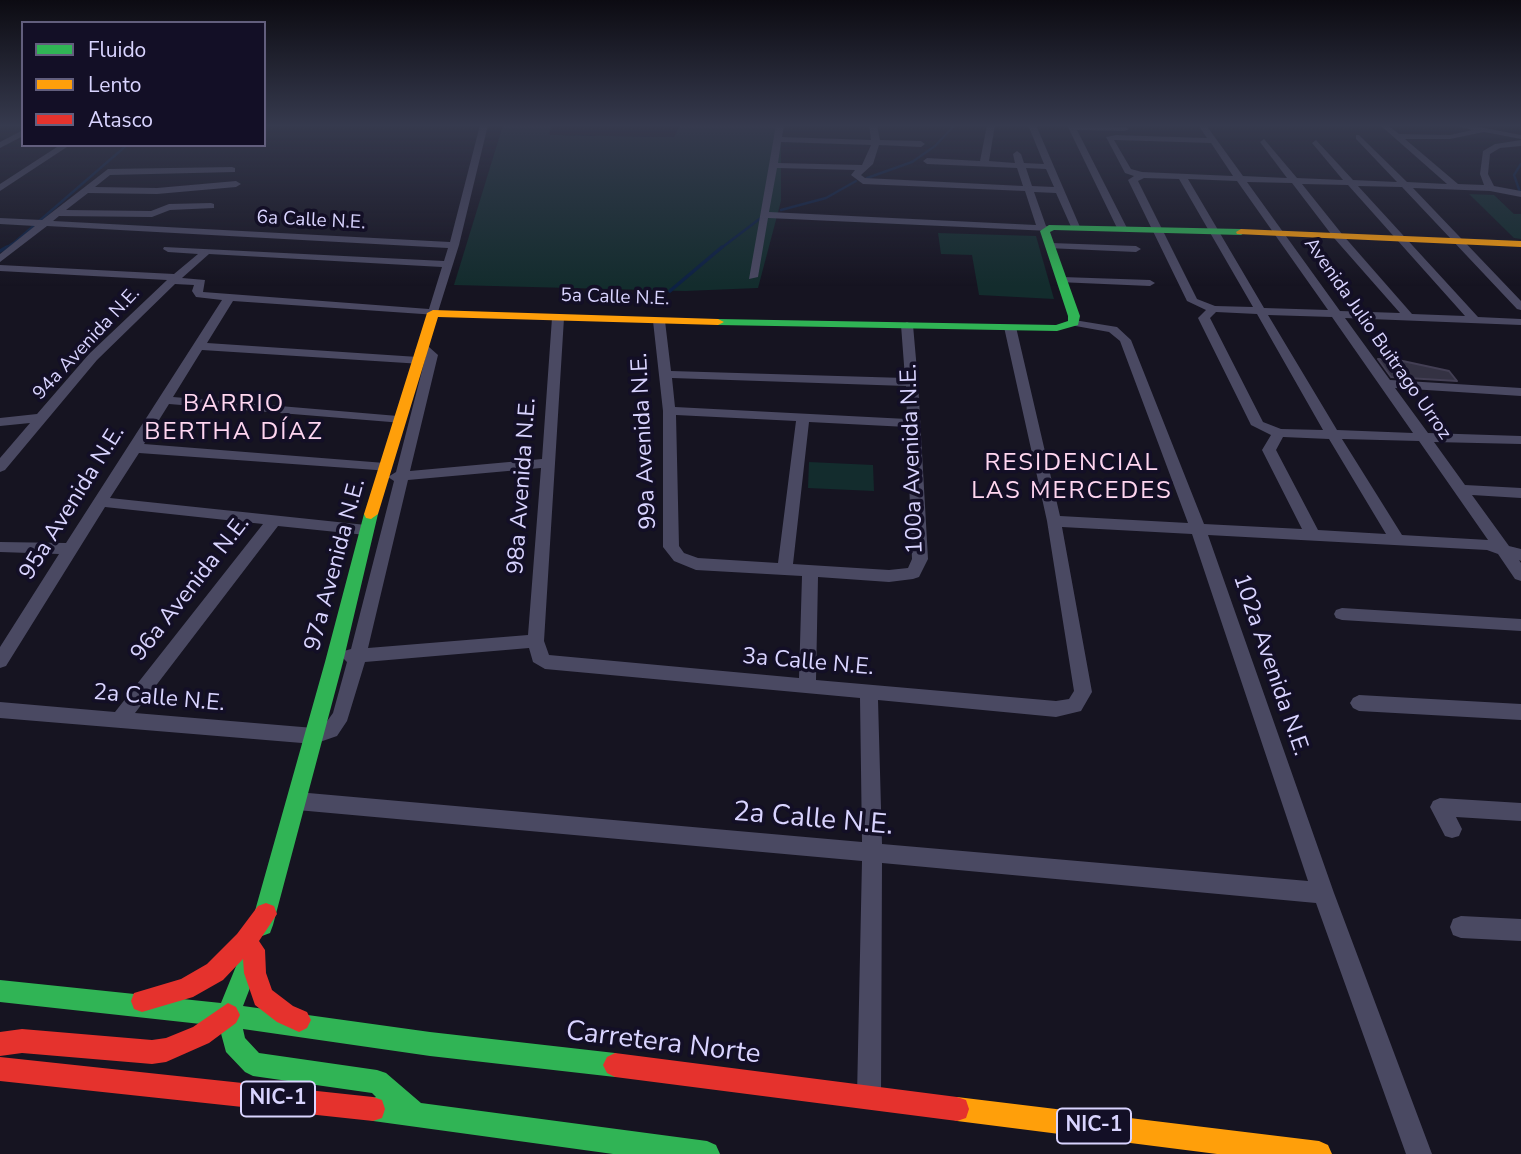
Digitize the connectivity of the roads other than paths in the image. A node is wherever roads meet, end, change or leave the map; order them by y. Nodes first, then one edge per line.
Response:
1 (99, 179) edge
2 (471, 179) edge
3 (771, 179) edge
4 (863, 179) edge
5 (1025, 179) edge
6 (1055, 179) edge
7 (1097, 179) edge
8 (1135, 179) edge
9 (1183, 179) edge
10 (1240, 179) edge
11 (1255, 179) edge
12 (1346, 179) edge
13 (1398, 179) edge
14 (1446, 179) edge
15 (1486, 179) edge
16 (1294, 181) junction
17 (1349, 183) junction
18 (236, 184) dead end
19 (1404, 185) junction
20 (1456, 187) junction
21 (1490, 188) junction
22 (1027, 189) junction
23 (84, 190) junction
24 (1059, 190) junction
25 (1517, 193) edge
26 (211, 206) dead end
27 (57, 213) junction
28 (765, 215) junction
29 (0, 220) edge
30 (44, 225) junction
31 (1075, 227) junction
32 (1044, 228) junction
33 (1122, 228) junction
34 (1156, 229) junction
35 (1214, 231) junction
36 (1280, 233) junction
37 (1338, 236) junction
38 (1398, 237) junction
39 (1455, 241) junction
40 (1521, 244) edge
41 (454, 245) junction
42 (1051, 246) junction
43 (168, 249) dead end
44 (1136, 249) dead end
45 (207, 251) junction
46 (0, 259) edge
47 (448, 264) junction
48 (0, 268) edge
49 (753, 276) dead end
50 (174, 279) junction
51 (1062, 280) junction
52 (1150, 283) dead end
53 (229, 298) junction
54 (1521, 307) edge
55 (1213, 309) junction
56 (1262, 312) junction
57 (433, 313) junction
58 (1337, 314) junction
59 (1409, 317) junction
60 (558, 318) junction
61 (1475, 320) junction
62 (659, 321) junction
63 (1521, 322) edge
64 (1074, 323) junction
65 (906, 325) junction
66 (1010, 327) junction
67 (199, 346) junction
68 (419, 355) junction
69 (663, 374) junction
70 (912, 382) junction
71 (1387, 384) junction
72 (1521, 392) edge
73 (165, 400) junction
74 (669, 411) junction
75 (41, 418) junction
76 (803, 418) junction
77 (398, 420) junction
78 (0, 422) edge
79 (912, 423) junction
80 (1279, 433) junction
81 (1333, 435) junction
82 (1426, 439) junction
83 (1521, 440) edge
84 (135, 448) junction
85 (546, 463) junction
86 (0, 467) edge
87 (383, 473) junction
88 (402, 476) junction
89 (1461, 490) junction
90 (1521, 493) edge
91 (101, 502) junction
92 (274, 520) junction
93 (1054, 521) junction
94 (1198, 529) junction
95 (366, 530) junction
96 (1313, 536) junction
97 (1397, 540) junction
98 (0, 547) edge
99 (71, 549) junction
100 (1502, 549) junction
101 (1521, 555) edge
102 (785, 570) junction
103 (810, 571) junction
104 (1521, 575) edge
105 (1342, 614) dead end
106 (1521, 625) edge
107 (537, 649) junction
108 (358, 655) junction
109 (335, 657) junction
110 (0, 661) edge
111 (807, 688) junction
112 (869, 693) junction
113 (1359, 703) dead end
114 (0, 710) edge
115 (1521, 712) edge
116 (119, 720) junction
117 (314, 736) junction
118 (297, 801) junction
119 (1521, 812) edge
120 (1452, 829) dead end
121 (872, 853) junction
122 (1323, 893) junction
123 (266, 914) junction
124 (1461, 927) dead end
125 (1521, 930) edge
126 (254, 950) junction
127 (0, 991) edge
128 (120, 1005) junction
129 (13, 1009) dead end
130 (228, 1016) junction
131 (331, 1030) junction
132 (0, 1044) edge
133 (0, 1069) edge
134 (869, 1098) junction
135 (414, 1113) junction
136 (707, 1154) edge
137 (1319, 1154) edge
138 (1419, 1154) edge

1 - 23 street
2 - 41 street, 97a Avenida N.E.
3 - 28 street
4 - 22 street
5 - 22 street
6 - 24 street
7 - 33 street
8 - 34 street
9 - 35 street
10 - 36 street, Avenida Julio Buitrago Urroz
11 - 16 street
12 - 17 street
13 - 19 street
14 - 20 street
15 - 21 street
16 - 17 street
16 - 37 street
17 - 19 street
17 - 38 street
18 - 23 street
19 - 20 street
19 - 39 street
20 - 21 street
21 - 25 street
22 - 24 street
22 - 32 street
23 - 27 street
24 - 31 street
26 - 27 street
27 - 30 street
28 - 32 street
28 - 49 street
29 - 30 street, 6a Calle N.E.
30 - 41 street, 6a Calle N.E.
30 - 46 street
31 - 32 main road
31 - 33 main road
32 - 42 main road
33 - 34 main road
34 - 35 main road
34 - 55 street
35 - 36 main road
35 - 56 street
36 - 37 main road
36 - 58 street, Avenida Julio Buitrago Urroz
37 - 38 main road
37 - 59 street
38 - 39 main road
38 - 61 street
39 - 40 main road
39 - 54 street
41 - 47 street, 97a Avenida N.E.
42 - 44 street
42 - 51 main road
43 - 45 street
45 - 47 street
45 - 50 street, 94a Avenida N.E.
47 - 57 street, 97a Avenida N.E.
48 - 50 street
50 - 53 street, 5a Calle N.E.
50 - 75 street, 94a Avenida N.E.
51 - 52 street
51 - 64 main road
53 - 57 street, 5a Calle N.E.
53 - 67 street, 95a Avenida N.E.
55 - 56 street
55 - 80 street
56 - 58 street
56 - 81 street
57 - 60 main road, 5a Calle N.E.
57 - 68 main road, 97a Avenida N.E.
58 - 59 street
58 - 71 street, Avenida Julio Buitrago Urroz
59 - 61 street
60 - 62 main road, 5a Calle N.E.
60 - 85 street, 98a Avenida N.E.
61 - 63 street
62 - 65 main road, 5a Calle N.E.
62 - 69 street, 99a Avenida N.E.
64 - 66 main road, 5a Calle N.E.
64 - 94 street, 102a Avenida N.E.
65 - 66 main road, 5a Calle N.E.
65 - 70 street, 100a Avenida N.E.
66 - 93 street
67 - 68 street
67 - 73 street, 95a Avenida N.E.
68 - 77 main road, 97a Avenida N.E.
68 - 88 street
69 - 70 street
69 - 74 street, 99a Avenida N.E.
70 - 79 street, 100a Avenida N.E.
71 - 72 street
71 - 82 street, Avenida Julio Buitrago Urroz
73 - 77 street
73 - 84 street, 95a Avenida N.E.
74 - 76 street
74 - 102 street, 99a Avenida N.E.
75 - 78 street
75 - 86 street, 94a Avenida N.E.
76 - 79 street
76 - 102 street
77 - 87 main road, 97a Avenida N.E.
79 - 103 street, 100a Avenida N.E.
80 - 81 street
80 - 96 street
81 - 82 street
81 - 97 street
82 - 83 street
82 - 89 street, Avenida Julio Buitrago Urroz
84 - 87 street
84 - 91 street, 95a Avenida N.E.
85 - 88 street
85 - 107 street, 98a Avenida N.E.
87 - 88 street
87 - 95 main road, 97a Avenida N.E.
88 - 108 street
89 - 90 street
89 - 100 street, Avenida Julio Buitrago Urroz
91 - 92 street
91 - 99 street, 95a Avenida N.E.
92 - 95 street
92 - 116 street, 96a Avenida N.E.
93 - 94 street
93 - 112 street, 3a Calle N.E.
94 - 96 street
94 - 122 street, 102a Avenida N.E.
95 - 109 main road, 97a Avenida N.E.
96 - 97 street
97 - 100 street
98 - 99 street
99 - 110 street, 95a Avenida N.E.
100 - 101 street
100 - 104 street, Avenida Julio Buitrago Urroz
102 - 103 street
103 - 111 street
105 - 106 street
107 - 108 street, 3a Calle N.E.
107 - 111 street, 3a Calle N.E.
108 - 109 street, 3a Calle N.E.
108 - 117 street
109 - 117 main road, 97a Avenida N.E.
111 - 112 street, 3a Calle N.E.
112 - 121 street
113 - 115 street
114 - 116 street, 2a Calle N.E.
116 - 117 street, 2a Calle N.E.
117 - 118 main road, 97a Avenida N.E.
118 - 121 street, 2a Calle N.E.
118 - 123 main road, 97a Avenida N.E.
119 - 120 street
121 - 122 street, 2a Calle N.E.
121 - 134 street
122 - 138 street, 102a Avenida N.E.
123 - 126 main road, 97a Avenida N.E.
123 - 128 main road
124 - 125 street
126 - 130 main road, 97a Avenida N.E.
126 - 131 main road
127 - 128 main road, Carretera Norte / NIC-1
128 - 129 main road
128 - 130 main road, Carretera Norte / NIC-1
130 - 131 main road, Carretera Norte / NIC-1
130 - 132 main road
130 - 135 main road
131 - 134 main road, Carretera Norte / NIC-1
133 - 135 main road, NIC-1
134 - 137 main road, Carretera Norte / NIC-1
135 - 136 main road, NIC-1

